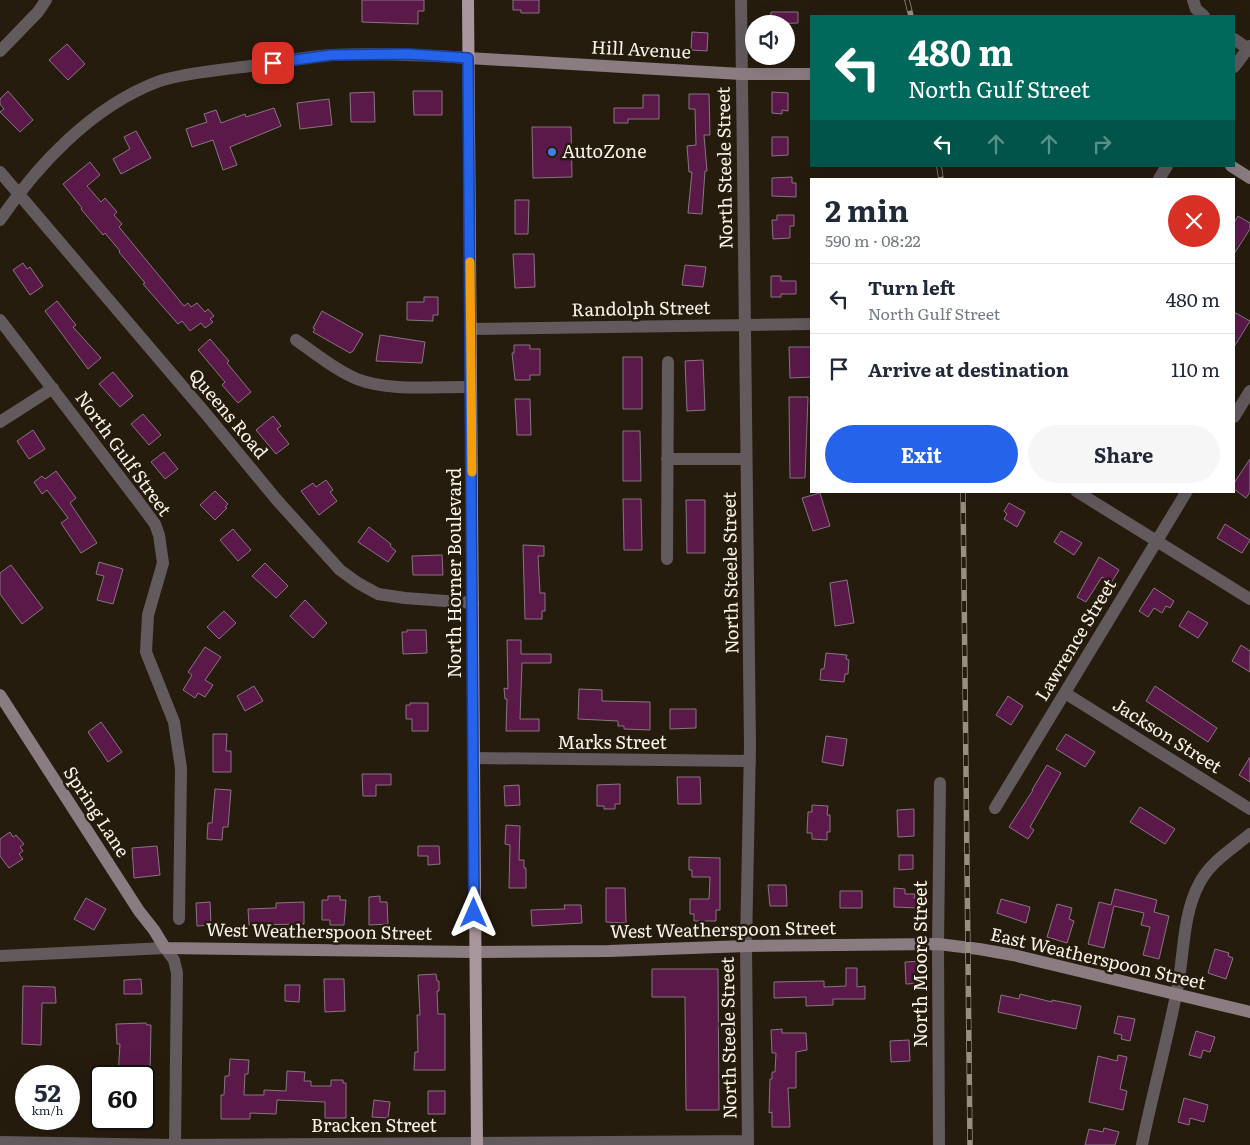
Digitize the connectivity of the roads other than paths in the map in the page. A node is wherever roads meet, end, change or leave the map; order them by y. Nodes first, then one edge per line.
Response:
1 (46, 0) edge
2 (468, 0) edge
3 (742, 0) edge
4 (1193, 0) edge
5 (1203, 15) edge
6 (1235, 40) edge
7 (1249, 47) edge
8 (0, 51) edge
9 (468, 58) junction
10 (1235, 66) edge
11 (741, 74) junction
12 (810, 74) edge
13 (1166, 167) edge
14 (1233, 167) edge
15 (0, 172) edge
16 (1160, 178) edge
17 (1250, 178) edge
18 (18, 194) junction
19 (0, 220) edge
20 (0, 320) edge
21 (810, 324) edge
22 (744, 325) junction
23 (471, 329) junction
24 (296, 340) dead end
25 (668, 362) dead end
26 (472, 387) junction
27 (52, 388) junction
28 (1250, 391) edge
29 (1235, 415) edge
30 (0, 422) edge
31 (746, 458) junction
32 (667, 459) junction
33 (1079, 493) edge
34 (1186, 493) edge
35 (1156, 541) junction
36 (667, 559) dead end
37 (1250, 599) edge
38 (473, 603) junction
39 (1065, 693) junction
40 (0, 695) edge
41 (474, 758) junction
42 (750, 762) junction
43 (940, 783) dead end
44 (995, 808) dead end
45 (1250, 809) edge
46 (1250, 834) edge
47 (179, 919) dead end
48 (938, 944) junction
49 (746, 946) junction
50 (164, 948) junction
51 (474, 952) junction
52 (0, 956) edge
53 (1176, 996) junction
54 (1250, 1012) edge
55 (0, 1142) edge
56 (748, 1143) edge
57 (477, 1144) edge
58 (175, 1145) edge
59 (939, 1145) edge
60 (1142, 1145) edge

1 - 8 street
2 - 9 main road, North Horner Boulevard
3 - 11 street, North Steele Street
4 - 5 street
6 - 7 street
7 - 10 street
9 - 11 street, Hill Avenue
9 - 18 street
9 - 23 main road, North Horner Boulevard
11 - 12 street, Hill Avenue
11 - 22 street, North Steele Street
13 - 16 street
14 - 17 street
15 - 18 street, Queens Road
18 - 19 street
18 - 38 street, Queens Road
20 - 27 street, North Gulf Street
21 - 22 street, Randolph Street
22 - 23 street, Randolph Street
22 - 31 street, North Steele Street
23 - 26 main road, North Horner Boulevard
24 - 26 street
25 - 32 street
26 - 38 main road, North Horner Boulevard
27 - 30 street
27 - 47 street, North Gulf Street
28 - 29 street
31 - 32 street
31 - 42 street, North Steele Street
32 - 36 street
33 - 35 street
34 - 35 street, Lawrence Street
35 - 37 street
35 - 39 street, Lawrence Street
38 - 41 main road, North Horner Boulevard
39 - 44 street, Lawrence Street
39 - 45 street, Jackson Street
40 - 50 street, Spring Lane
41 - 42 street, Marks Street
41 - 51 main road, North Horner Boulevard
42 - 49 street, North Steele Street
43 - 48 street, North Moore Street
46 - 53 street
48 - 49 street, West Weatherspoon Street
48 - 53 street, East Weatherspoon Street
48 - 59 street, North Moore Street
49 - 51 street, West Weatherspoon Street
49 - 56 street, North Steele Street
50 - 51 street, West Weatherspoon Street
50 - 52 street, West Weatherspoon Street
50 - 58 street
51 - 57 main road, North Horner Boulevard
53 - 54 street, East Weatherspoon Street
53 - 60 street
55 - 58 street, Bracken Street
56 - 57 street, Bracken Street
57 - 58 street, Bracken Street

